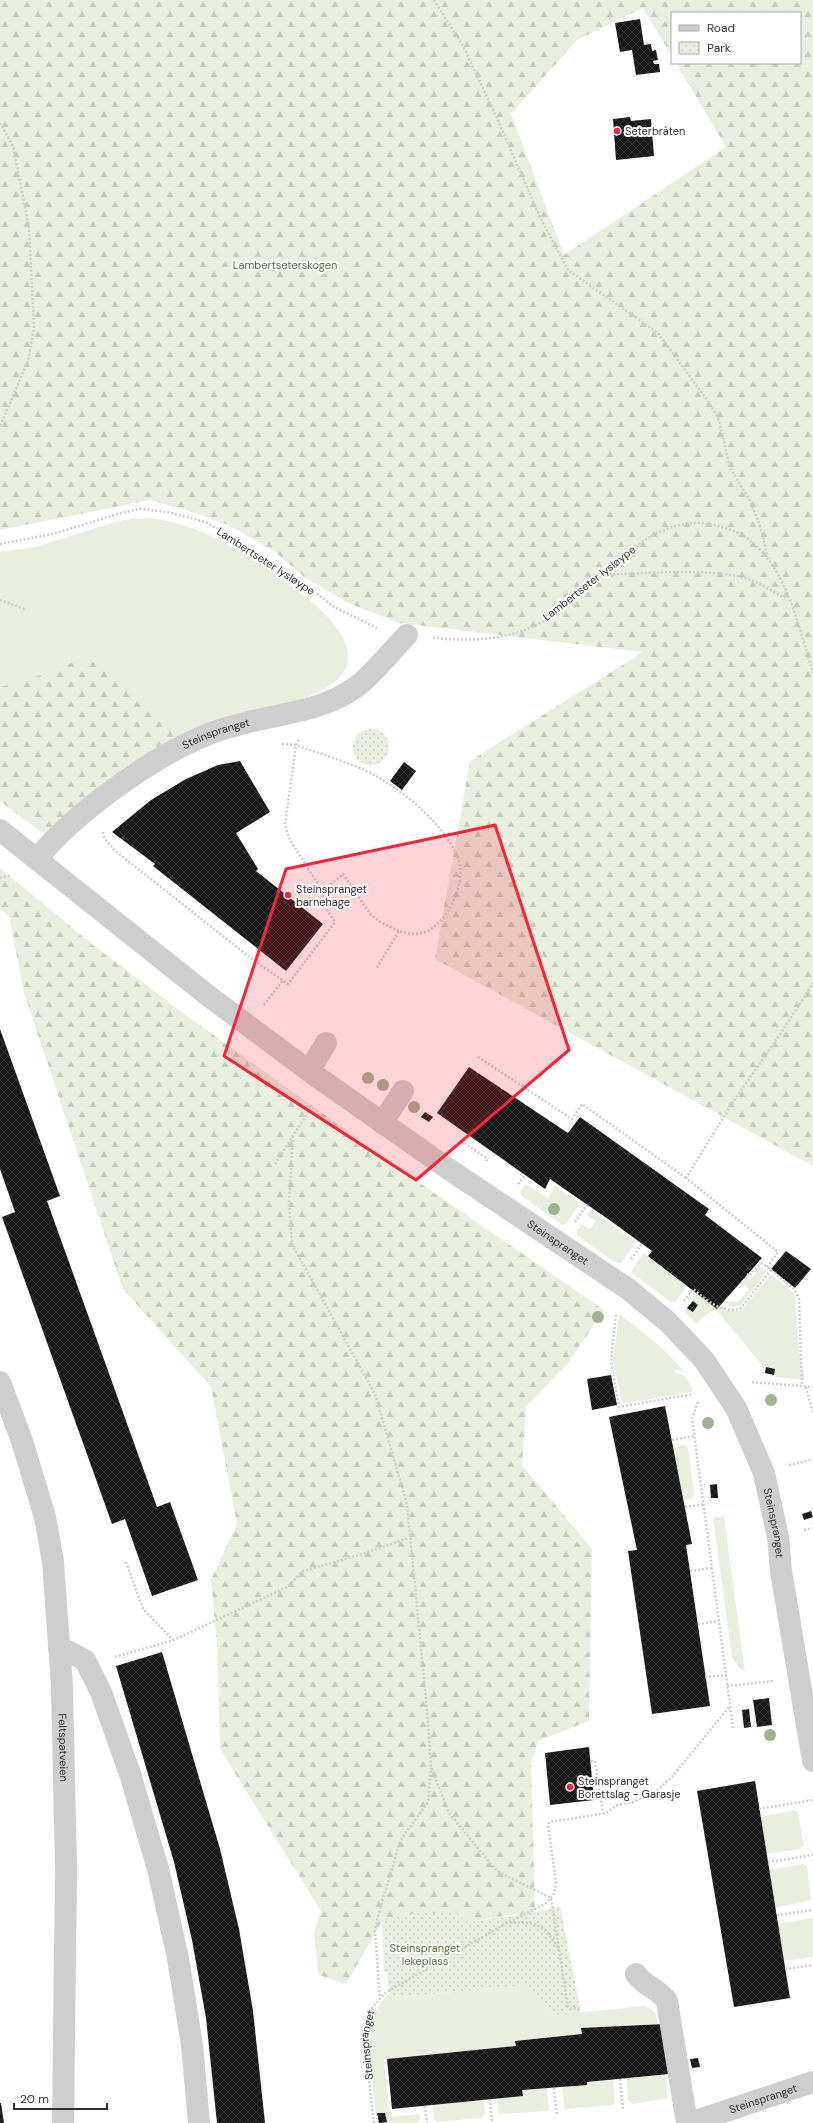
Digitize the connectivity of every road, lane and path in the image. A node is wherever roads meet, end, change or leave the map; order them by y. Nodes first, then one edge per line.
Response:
1 (434, 0) edge
2 (0, 123) edge
3 (0, 426) edge
4 (0, 544) edge
5 (767, 556) junction
6 (601, 575) junction
7 (0, 600) edge
8 (789, 600) junction
9 (25, 609) dead end
10 (407, 635) junction
11 (813, 673) edge
12 (312, 708) junction
13 (277, 744) dead end
14 (296, 745) junction
15 (102, 828) dead end
16 (0, 830) edge
17 (37, 859) junction
18 (323, 892) junction
19 (399, 931) junction
20 (376, 969) dead end
21 (283, 980) junction
22 (813, 983) edge
23 (260, 1010) dead end
24 (326, 1043) dead end
25 (478, 1057) dead end
26 (308, 1071) junction
27 (403, 1091) dead end
28 (311, 1108) dead end
29 (382, 1123) junction
30 (468, 1135) dead end
31 (293, 1136) junction
32 (463, 1142) dead end
33 (275, 1164) dead end
34 (686, 1178) junction
35 (767, 1267) junction
36 (771, 1270) junction
37 (747, 1274) dead end
38 (693, 1289) dead end
39 (616, 1310) dead end
40 (718, 1378) junction
41 (0, 1382) edge
42 (748, 1384) dead end
43 (804, 1386) junction
44 (813, 1387) edge
45 (695, 1394) dead end
46 (813, 1413) edge
47 (695, 1436) junction
48 (672, 1440) dead end
49 (704, 1504) junction
50 (685, 1507) dead end
51 (409, 1538) junction
52 (126, 1562) dead end
53 (712, 1568) junction
54 (690, 1571) dead end
55 (719, 1621) junction
56 (698, 1624) dead end
57 (174, 1640) junction
58 (59, 1647) junction
59 (726, 1674) junction
60 (705, 1677) dead end
61 (799, 1678) junction
62 (93, 1679) junction
63 (728, 1686) junction
64 (730, 1706) junction
65 (733, 1728) dead end
66 (591, 1761) dead end
67 (813, 1761) edge
68 (431, 1767) junction
69 (813, 1800) edge
70 (760, 1810) dead end
71 (603, 1813) junction
72 (813, 1854) edge
73 (768, 1862) dead end
74 (550, 1898) junction
75 (813, 1910) edge
76 (777, 1915) dead end
77 (507, 1923) junction
78 (559, 1950) junction
79 (813, 1965) edge
80 (785, 1969) dead end
81 (636, 1974) dead end
82 (380, 2000) junction
83 (580, 2008) dead end
84 (620, 2079) dead end
85 (813, 2082) edge
86 (554, 2088) dead end
87 (490, 2099) dead end
88 (425, 2106) dead end
89 (623, 2109) dead end
90 (557, 2115) dead end
91 (492, 2122) edge
92 (63, 2123) edge
93 (199, 2123) edge
94 (374, 2123) edge
95 (427, 2123) edge
96 (689, 2123) edge

1 - 5 path
2 - 3 path
4 - 10 path, Lambertseter lysløype
5 - 6 path, Lambertseter lysløype
5 - 8 path, Lambertseter lysløype
6 - 8 path
6 - 10 path, Lambertseter lysløype
7 - 9 path
8 - 11 path, Lambertseter lysløype
10 - 12 street, Steinspranget
12 - 14 path
12 - 17 street, Steinspranget
13 - 14 path
14 - 18 path
14 - 19 path
15 - 21 path
16 - 17 street, Steinspranget
17 - 26 street, Steinspranget
18 - 19 path
18 - 21 path
19 - 20 path
21 - 23 path
22 - 34 path
24 - 26 street
25 - 34 path
26 - 29 street, Steinspranget
27 - 29 street
28 - 31 path
29 - 40 street, Steinspranget
30 - 32 path
31 - 33 path
31 - 51 path
34 - 35 path
35 - 36 path
35 - 37 path
36 - 38 path
36 - 43 path
39 - 45 path
40 - 47 path
40 - 61 street, Steinspranget
41 - 58 street, Feltspatveien
42 - 43 path
43 - 44 path
43 - 46 path
47 - 48 path
47 - 49 path
49 - 50 path
49 - 53 path
51 - 57 path
51 - 68 path
52 - 57 path
53 - 54 path
53 - 55 path
55 - 56 path
55 - 59 path
57 - 62 path
58 - 62 street
58 - 92 street, Feltspatveien
59 - 60 path
59 - 63 path
61 - 63 path
61 - 67 street, Steinspranget
62 - 93 street
63 - 64 path
64 - 65 path
64 - 71 path, Steinspranget
66 - 71 path
68 - 74 path
68 - 82 path
69 - 70 path
71 - 74 path, Steinspranget
72 - 73 path
74 - 77 path, Steinspranget
74 - 78 path, Steinspranget
75 - 76 path
77 - 78 path, Steinspranget
77 - 82 path, Steinspranget
78 - 83 path, Steinspranget
79 - 80 path
81 - 96 street
82 - 94 path, Steinspranget
84 - 89 path
85 - 96 street, Steinspranget
86 - 90 path
87 - 91 path
88 - 95 path

